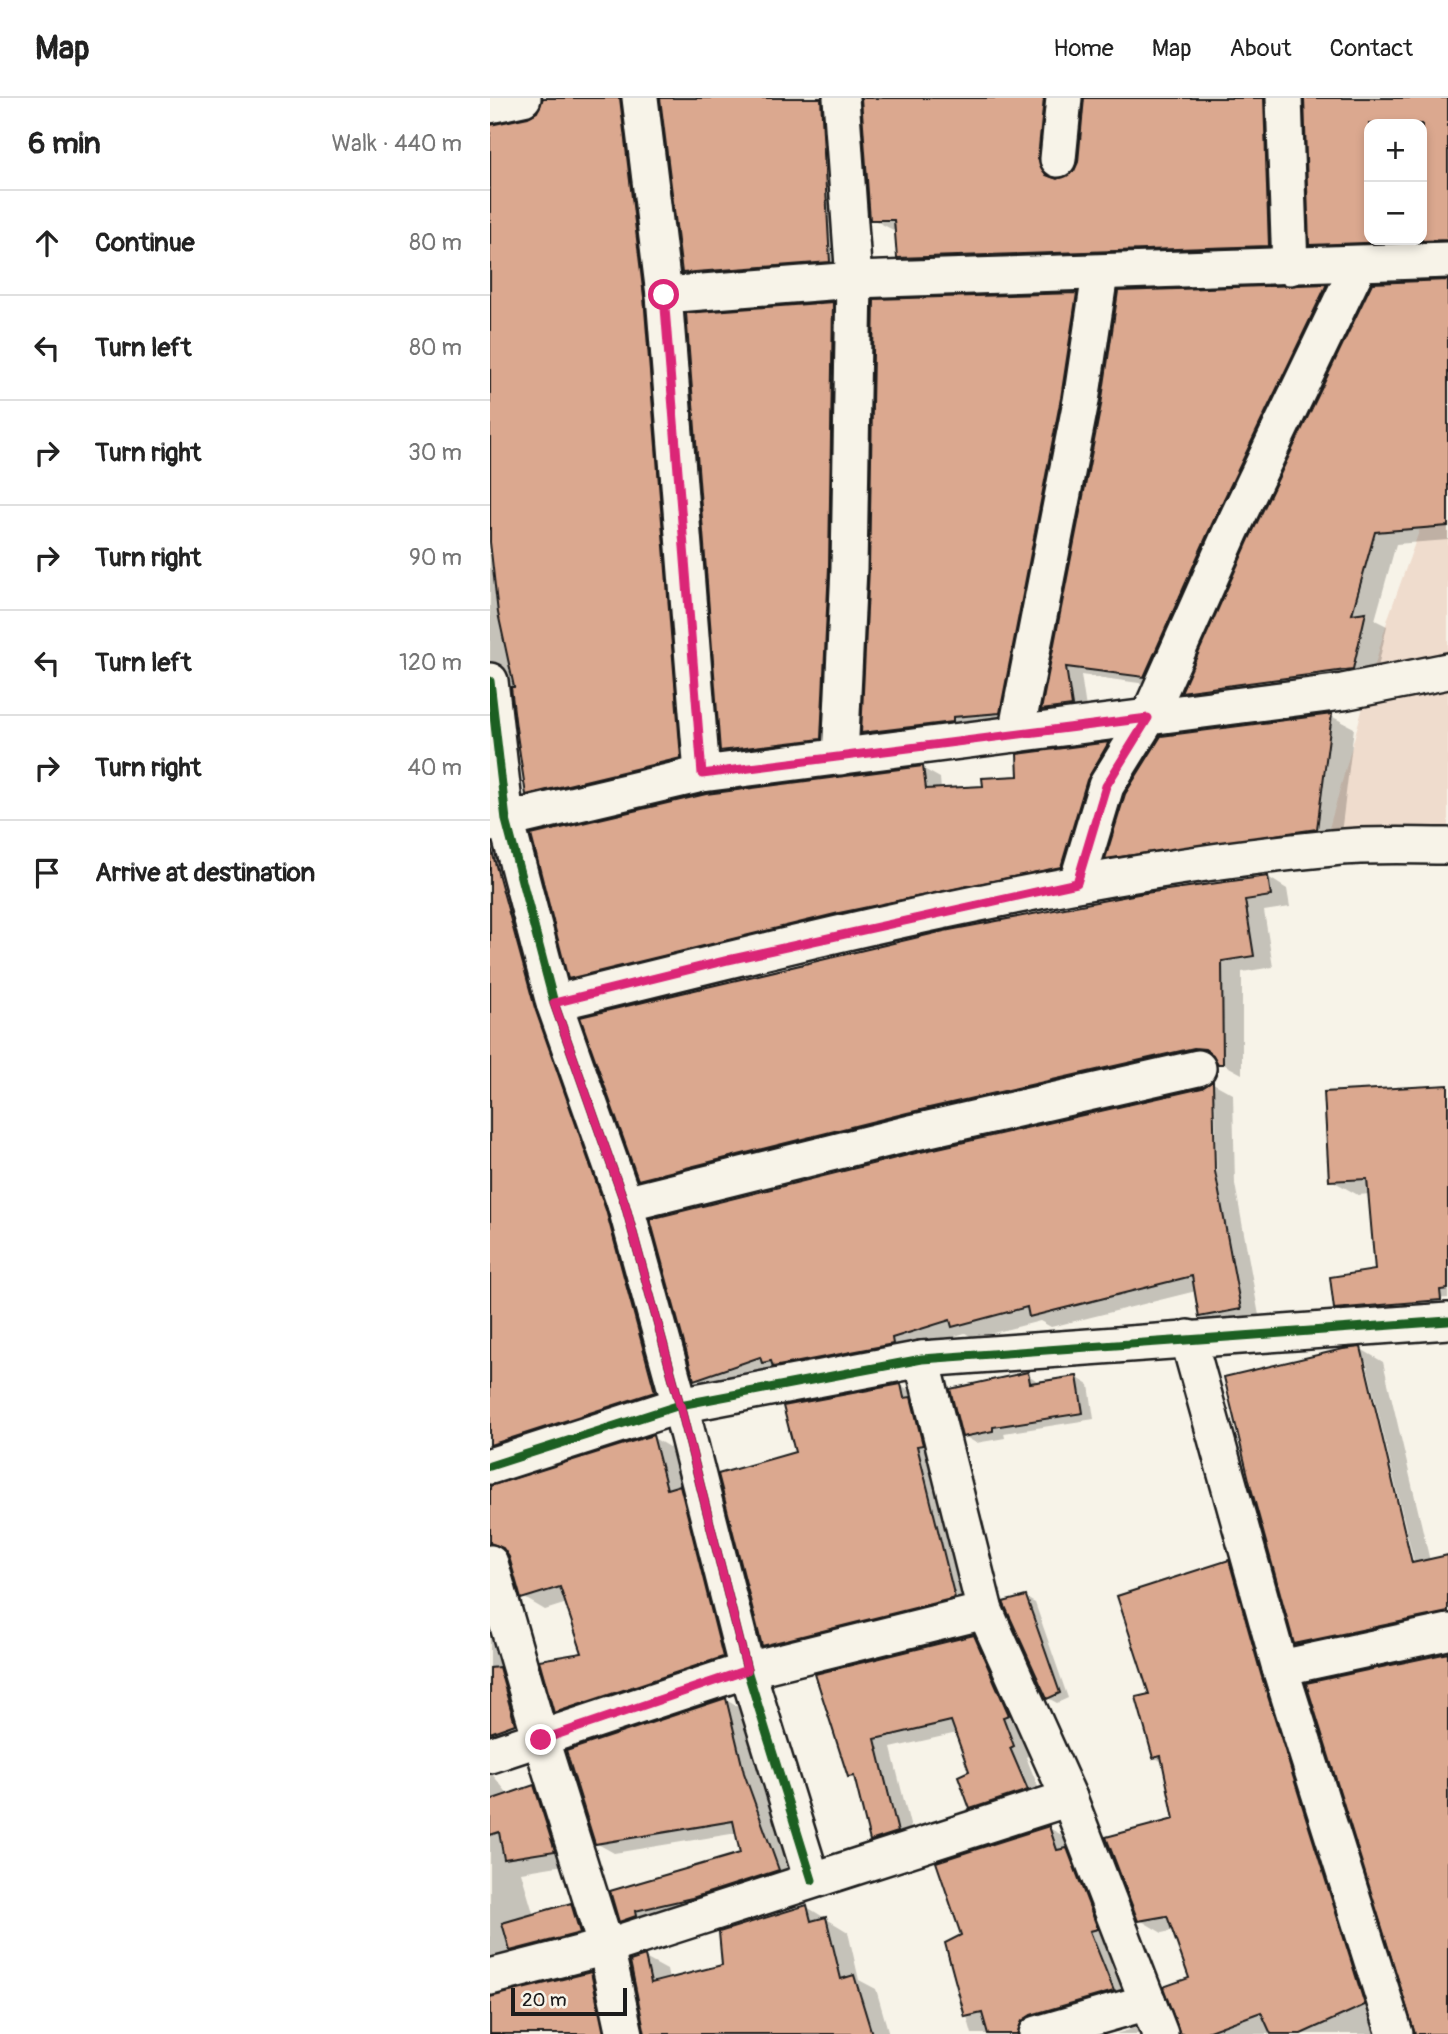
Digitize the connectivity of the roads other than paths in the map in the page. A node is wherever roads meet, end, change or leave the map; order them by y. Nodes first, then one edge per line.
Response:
1 (523, 98) edge
2 (640, 98) edge
3 (841, 98) edge
4 (1063, 98) edge
5 (1284, 98) edge
6 (490, 105) edge
7 (1058, 159) dead end
8 (1448, 260) edge
9 (1359, 264) junction
10 (1290, 267) junction
11 (1100, 274) junction
12 (854, 281) junction
13 (664, 295) junction
14 (1448, 671) edge
15 (490, 681) edge
16 (1148, 718) junction
17 (1016, 734) junction
18 (840, 757) junction
19 (702, 774) junction
20 (498, 822) edge
21 (1448, 846) edge
22 (1077, 883) junction
23 (554, 1003) junction
24 (1198, 1068) dead end
25 (625, 1204) junction
26 (1448, 1321) edge
27 (1188, 1338) junction
28 (922, 1359) junction
29 (680, 1405) junction
30 (490, 1466) edge
31 (490, 1563) edge
32 (985, 1611) junction
33 (1448, 1632) edge
34 (1280, 1668) junction
35 (747, 1670) junction
36 (541, 1740) junction
37 (490, 1755) edge
38 (1069, 1798) junction
39 (813, 1881) junction
40 (606, 1947) junction
41 (490, 1977) edge
42 (1148, 2001) junction
43 (625, 2034) edge
44 (1037, 2034) edge
45 (1160, 2034) edge
46 (1395, 2034) edge

1 - 6 street
2 - 13 street
3 - 12 street
4 - 7 street
5 - 10 street
8 - 9 street
9 - 10 street
9 - 16 street
10 - 11 street
11 - 12 street
11 - 17 street
12 - 13 street
12 - 18 street
13 - 19 street
14 - 16 street
15 - 20 street
16 - 17 street
16 - 22 street
17 - 18 street
18 - 19 street
19 - 20 street
20 - 23 street
21 - 22 street
22 - 23 street
23 - 25 street
24 - 25 street
25 - 29 street
26 - 27 street
27 - 28 street
27 - 34 street
28 - 29 street
28 - 32 street
29 - 30 street
29 - 35 street
31 - 36 street
32 - 35 street
32 - 38 street
33 - 34 street
34 - 46 street
35 - 36 street
35 - 39 street
36 - 37 street
36 - 40 street
38 - 39 street
38 - 42 street
39 - 40 street
40 - 41 street
40 - 43 street
42 - 44 street
42 - 45 street

